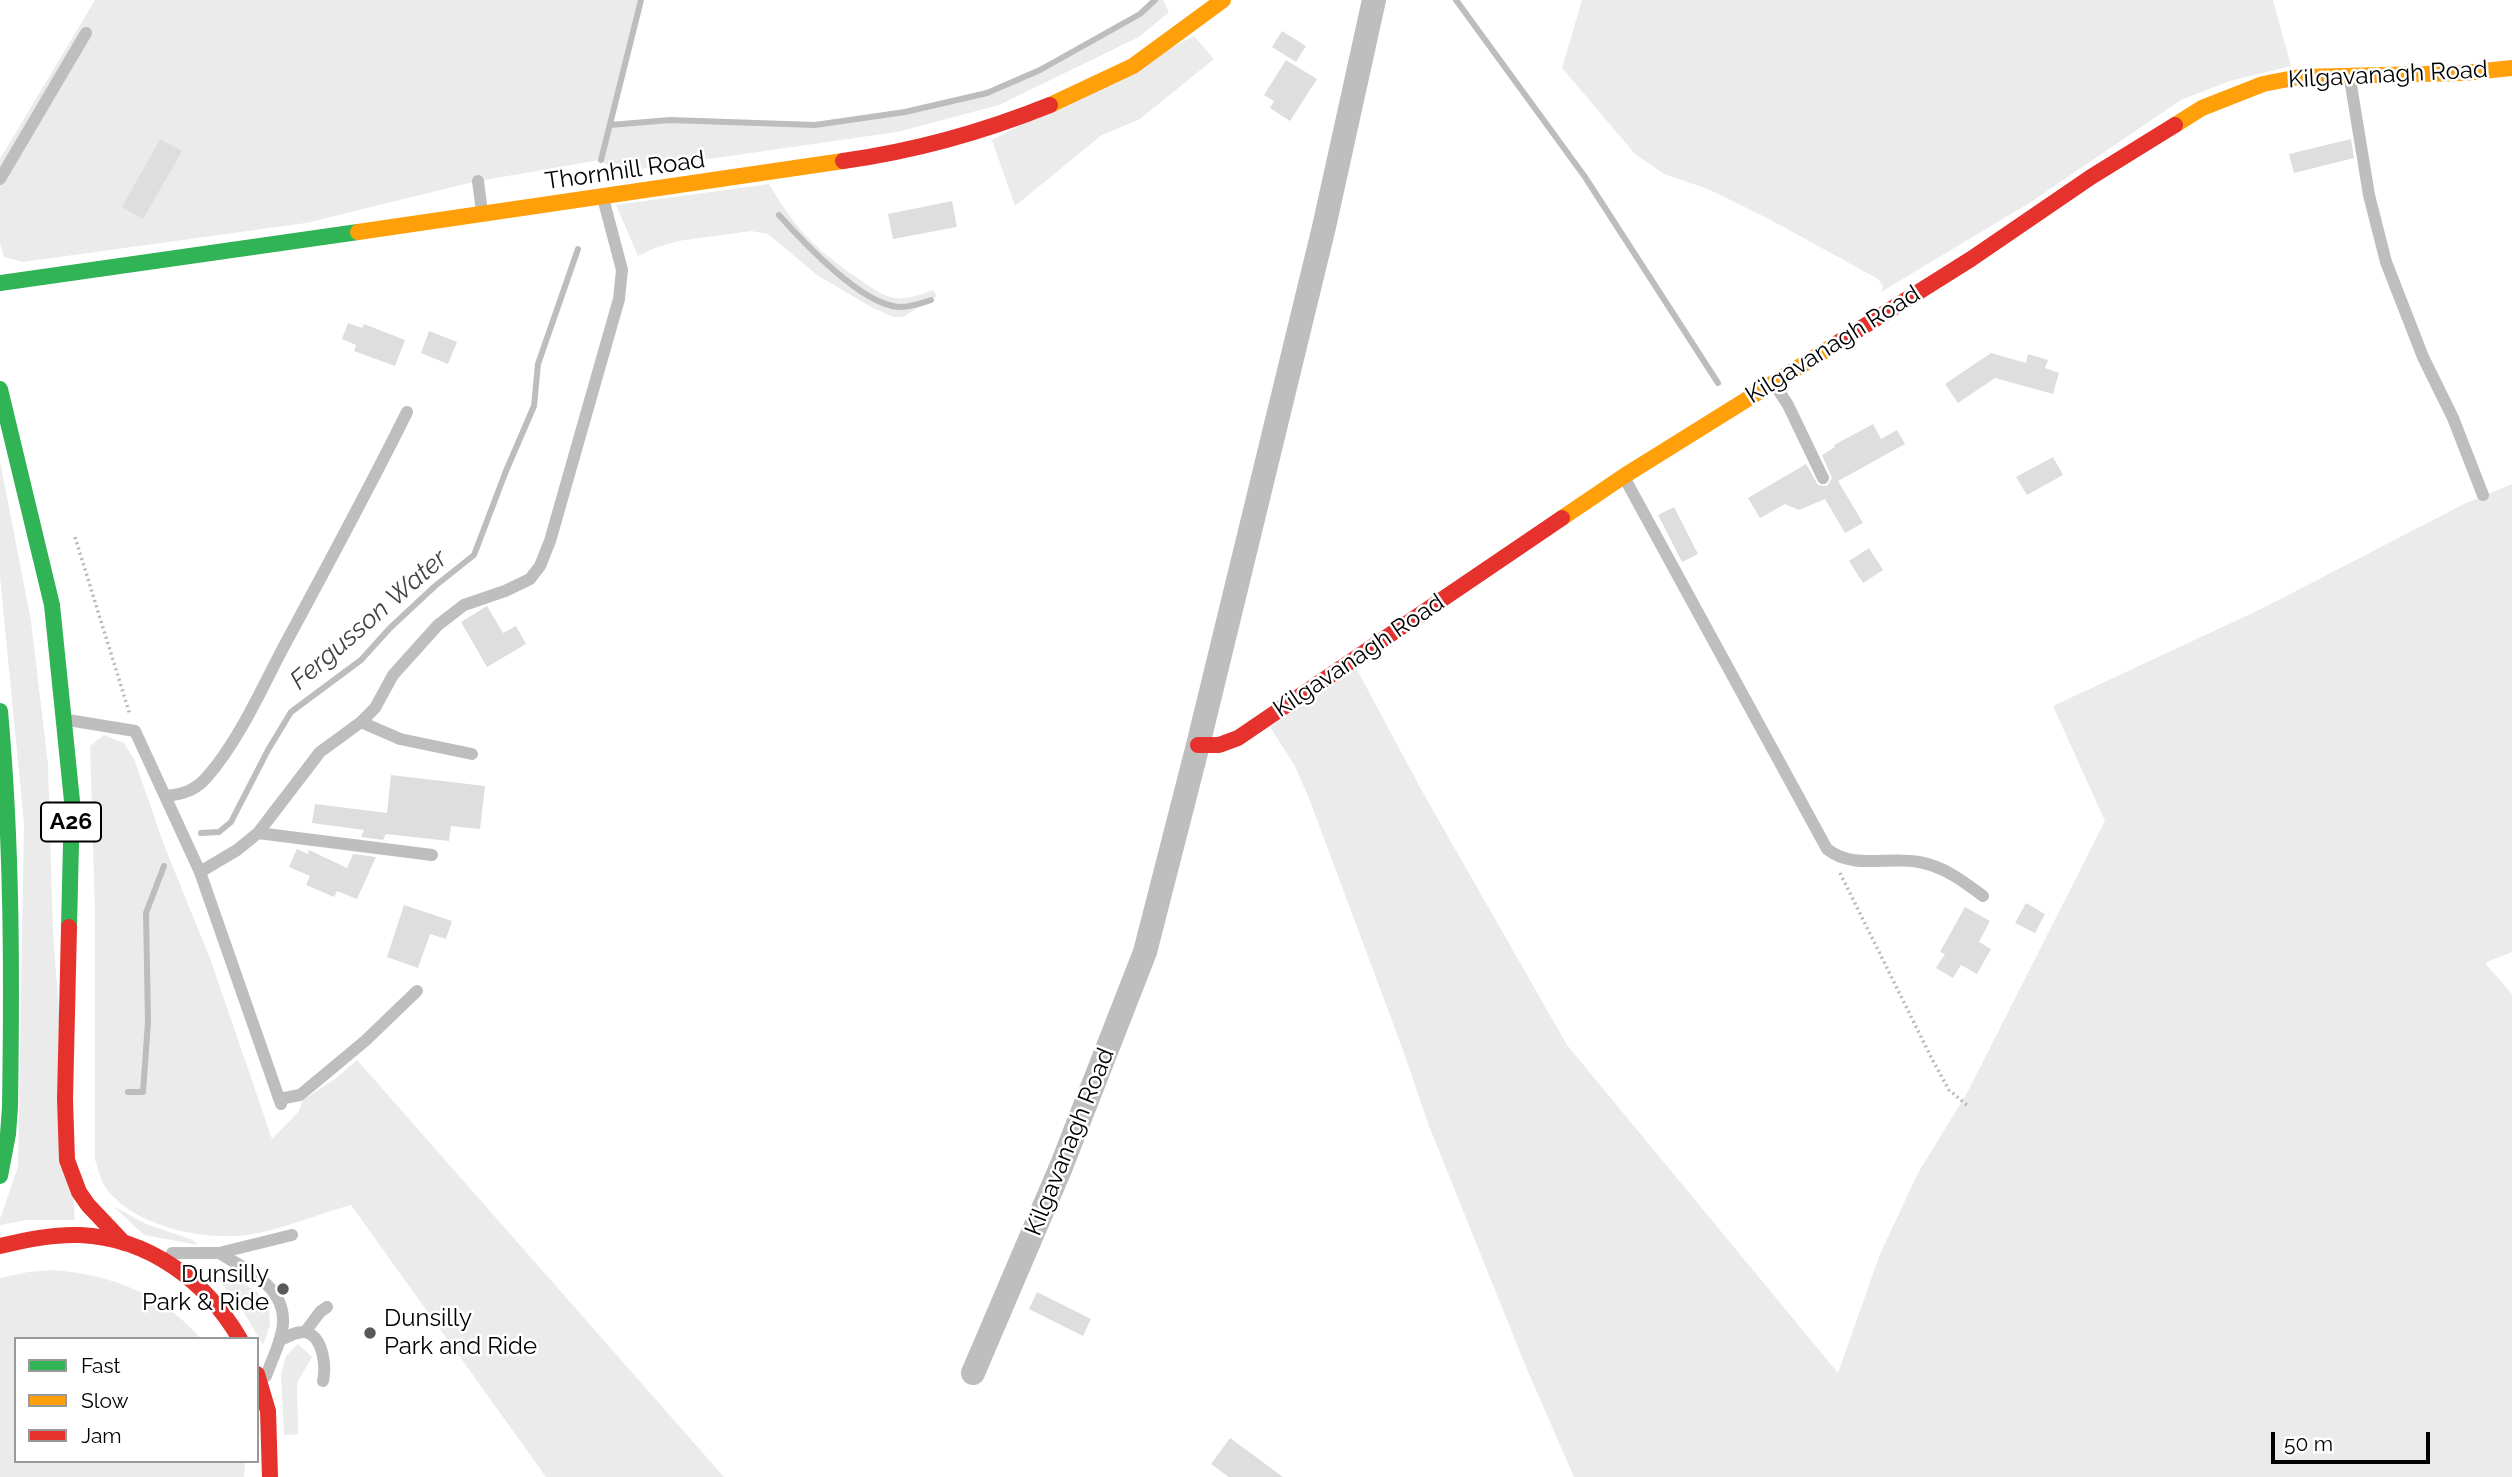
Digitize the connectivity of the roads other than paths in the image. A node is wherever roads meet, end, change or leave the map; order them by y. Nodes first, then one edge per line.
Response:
1 (1193, 0) edge
2 (1223, 0) edge
3 (1374, 0) edge
4 (1205, 15) junction
5 (86, 33) dead end
6 (2512, 68) edge
7 (2349, 75) junction
8 (0, 179) edge
9 (478, 181) dead end
10 (603, 197) junction
11 (482, 214) junction
12 (0, 283) edge
13 (1769, 376) junction
14 (0, 389) edge
15 (407, 412) dead end
16 (1624, 476) junction
17 (1824, 478) dead end
18 (2483, 495) dead end
19 (0, 711) edge
20 (64, 719) junction
21 (361, 722) junction
22 (1199, 744) junction
23 (472, 754) dead end
24 (165, 796) junction
25 (258, 833) junction
26 (432, 855) dead end
27 (200, 872) junction
28 (1983, 896) dead end
29 (416, 991) dead end
30 (0, 1175) edge
31 (292, 1235) dead end
32 (124, 1243) junction
33 (0, 1246) edge
34 (150, 1252) junction
35 (219, 1253) junction
36 (327, 1307) dead end
37 (304, 1332) junction
38 (239, 1337) edge
39 (279, 1341) junction
40 (974, 1373) dead end
41 (260, 1380) edge
42 (323, 1381) dead end
43 (270, 1437) junction
44 (270, 1477) edge
45 (280, 1477) edge

1 - 4 lane
2 - 4 main road, Thornhill Road
3 - 22 street, Kilgavanagh Road
4 - 10 main road, Thornhill Road
5 - 8 lane
6 - 7 main road, Kilgavanagh Road
7 - 13 main road, Kilgavanagh Road
7 - 18 lane
9 - 11 lane
10 - 11 main road, Thornhill Road
10 - 21 lane
11 - 12 main road, Thornhill Road
13 - 16 main road, Kilgavanagh Road
13 - 17 lane
14 - 20 main road, A26
15 - 24 lane
16 - 22 main road, Kilgavanagh Road
16 - 28 lane
19 - 30 main road, A26
20 - 24 lane
20 - 32 main road, A26
21 - 23 lane
21 - 25 lane
22 - 40 street, Kilgavanagh Road
24 - 27 lane
25 - 26 lane
25 - 27 lane
27 - 29 lane
31 - 35 lane
32 - 33 main road, A26
32 - 34 main road, A26
34 - 35 lane
34 - 38 main road, A26
35 - 39 lane
36 - 37 lane
37 - 39 lane
37 - 42 lane
39 - 41 lane
41 - 43 main road
43 - 44 main road
43 - 45 main road

